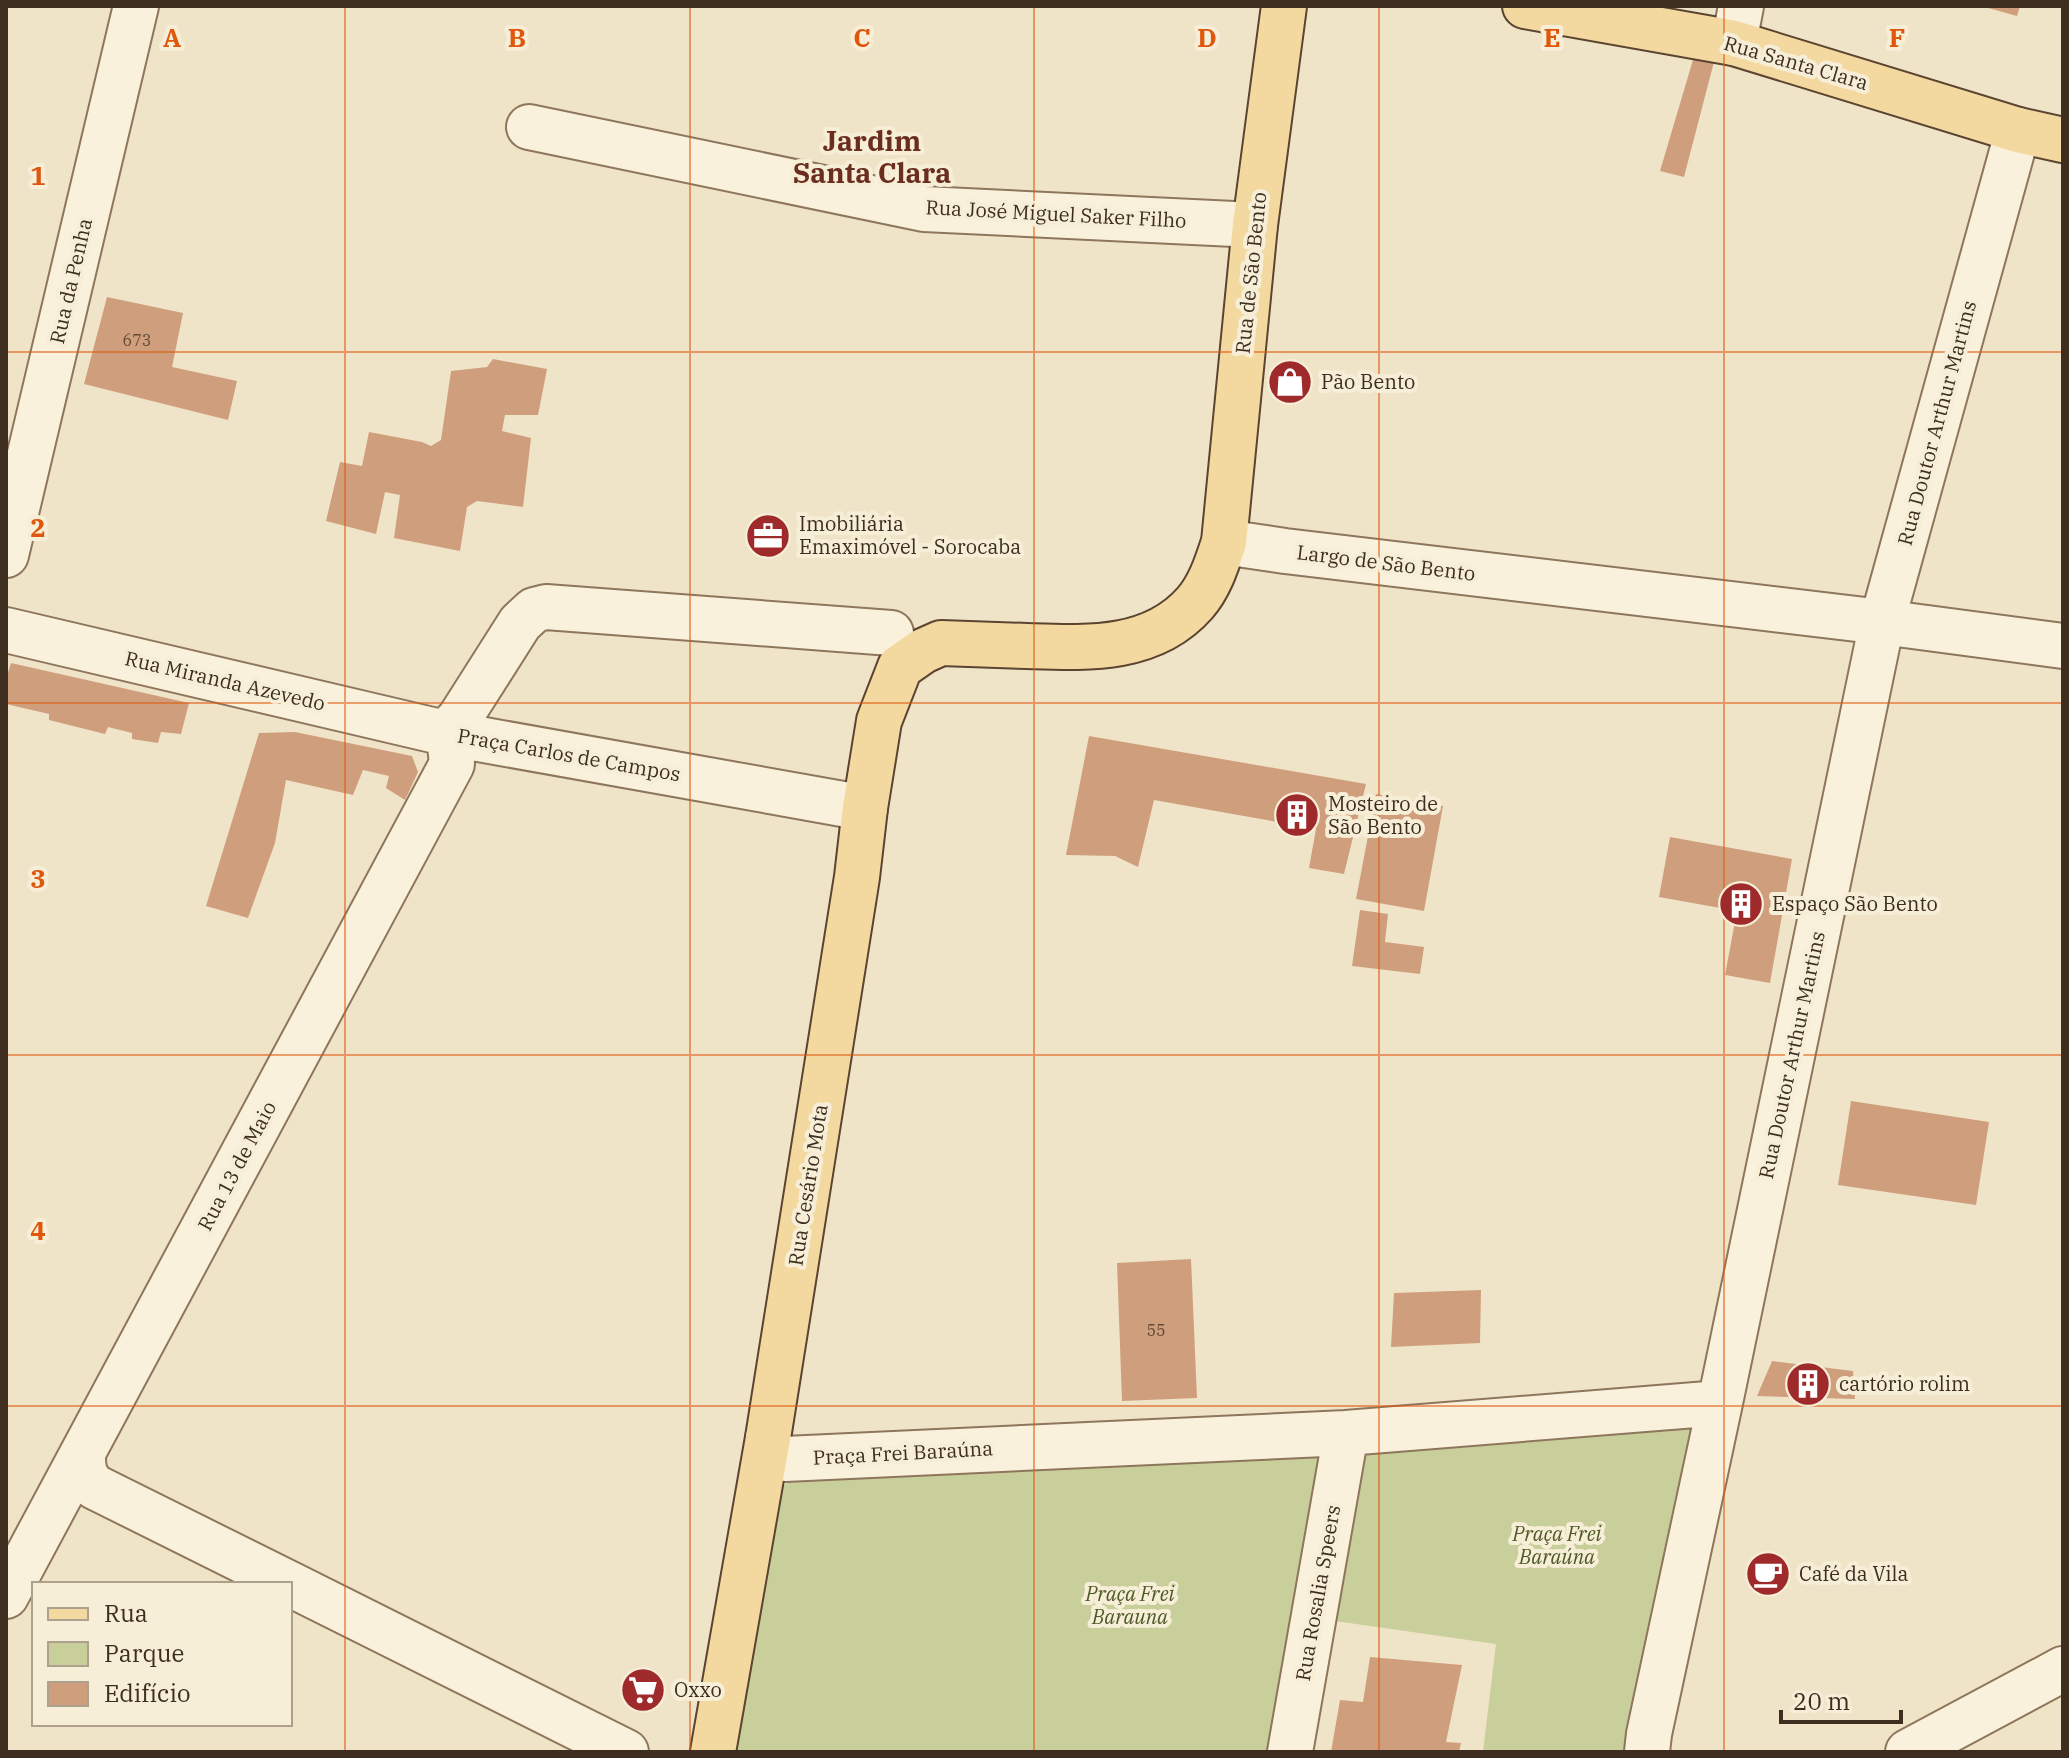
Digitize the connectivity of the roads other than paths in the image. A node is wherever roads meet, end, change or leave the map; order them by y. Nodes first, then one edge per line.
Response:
1 (136, 6) edge
2 (1284, 6) edge
3 (1525, 6) edge
4 (1738, 24) edge
5 (529, 127) dead end
6 (2018, 130) junction
7 (2063, 140) edge
8 (1255, 225) junction
9 (1224, 542) junction
10 (6, 555) edge
11 (1882, 622) junction
12 (6, 630) edge
13 (2063, 646) edge
14 (895, 650) junction
15 (445, 733) junction
16 (865, 808) junction
17 (1720, 1403) junction
18 (1346, 1433) junction
19 (768, 1438) junction
20 (83, 1455) junction
21 (286, 1582) edge
22 (292, 1585) edge
23 (6, 1596) edge
24 (2063, 1669) edge
25 (626, 1752) edge
26 (713, 1752) edge
27 (1290, 1752) edge
28 (1647, 1752) edge
29 (1908, 1752) edge

1 - 10 street, Rua da Penha
2 - 8 main road, Rua de São Bento
3 - 4 main road, Rua Santa Clara
4 - 6 main road, Rua Santa Clara
5 - 8 street, Rua José Miguel Saker Filho
6 - 7 main road, Rua Santa Clara
6 - 11 street, Rua Doutor Arthur Martins
8 - 9 main road, Rua de São Bento
9 - 11 street, Largo de São Bento
9 - 14 main road
11 - 13 street, Largo de São Bento
11 - 17 street, Rua Doutor Arthur Martins
12 - 15 street, Rua Miranda Azevedo
14 - 15 street, Praça Carlos de Campos
14 - 16 main road, Rua Cesário Mota
15 - 16 street, Praça Carlos de Campos
15 - 20 street, Rua 13 de Maio
16 - 19 main road, Rua Cesário Mota
17 - 18 street, Praça Frei Baraúna
17 - 28 street, Rua Doutor Arthur Martins
18 - 19 street, Praça Frei Baraúna
18 - 27 street, Rua Rosalia Speers
19 - 26 main road, Rua Cesário Mota
20 - 21 street
20 - 23 street, Rua 13 de Maio
22 - 25 street
24 - 29 street

